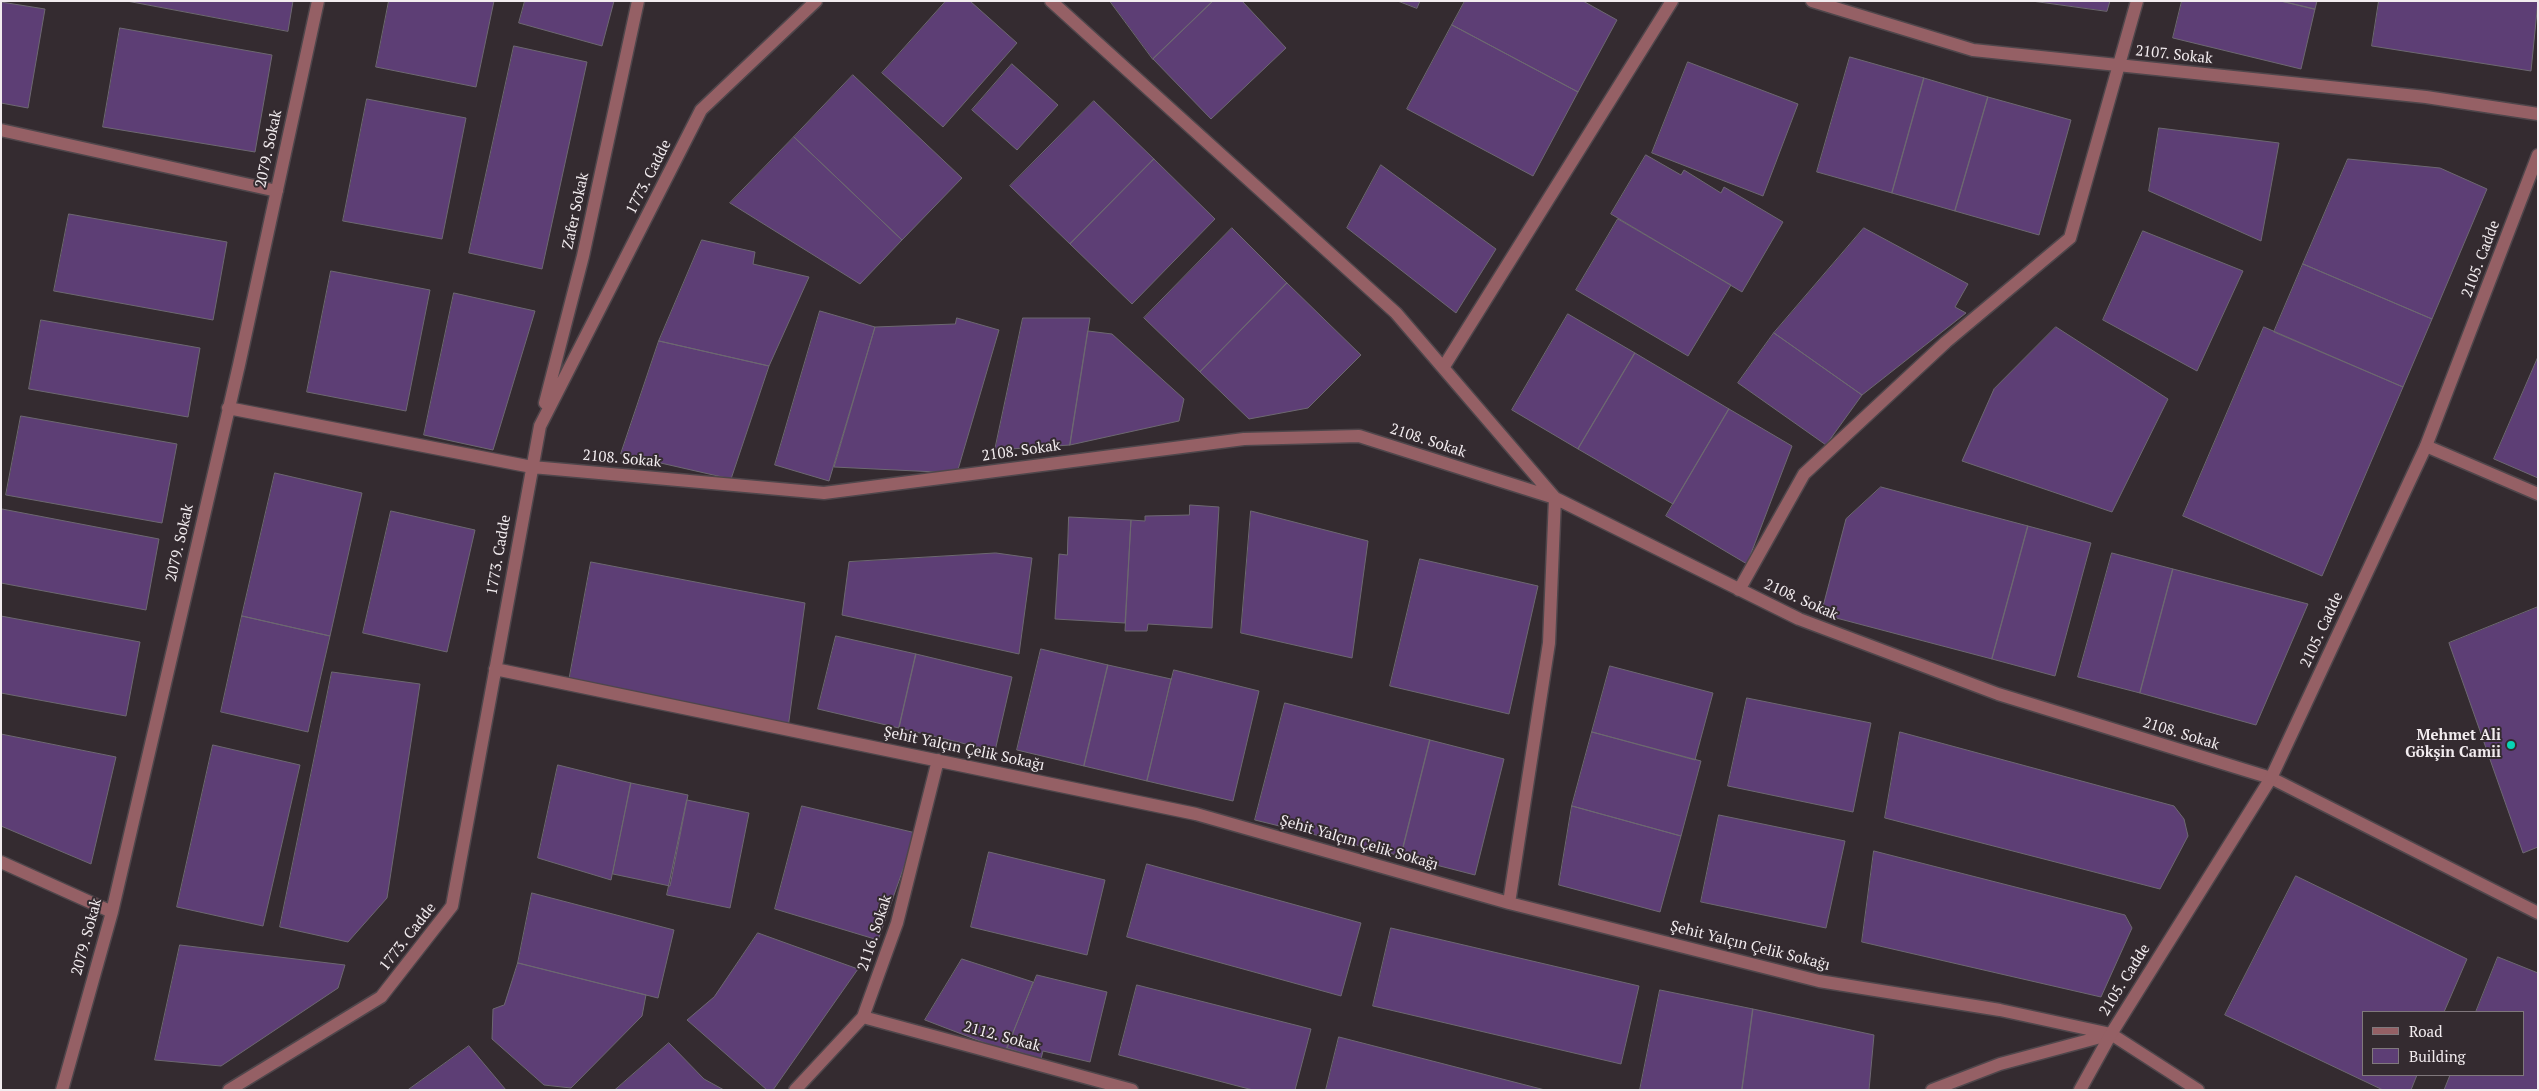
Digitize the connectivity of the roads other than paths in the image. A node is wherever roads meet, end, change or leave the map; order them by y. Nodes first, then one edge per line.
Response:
1 (318, 1) edge
2 (638, 1) edge
3 (816, 1) edge
4 (1051, 1) edge
5 (1672, 1) edge
6 (1812, 1) edge
7 (2137, 1) edge
8 (2120, 65) junction
9 (2538, 114) edge
10 (1, 130) edge
11 (2538, 155) edge
12 (277, 191) junction
13 (1444, 368) junction
14 (228, 408) junction
15 (540, 426) junction
16 (2426, 446) junction
17 (532, 468) junction
18 (2538, 494) edge
19 (1555, 498) junction
20 (1739, 590) junction
21 (495, 669) junction
22 (938, 760) junction
23 (2271, 778) junction
24 (1, 862) edge
25 (1510, 903) junction
26 (112, 912) junction
27 (2538, 913) edge
28 (863, 1017) junction
29 (2111, 1034) junction
30 (62, 1090) edge
31 (229, 1090) edge
32 (795, 1090) edge
33 (1132, 1090) edge
34 (1932, 1090) edge
35 (2080, 1090) edge
36 (2198, 1090) edge

1 - 12 street, 2079. Sokak
2 - 15 street, Zafer Sokak
3 - 15 street, 1773. Cadde
4 - 13 street
5 - 13 street
6 - 8 street, 2107. Sokak
7 - 8 street
8 - 9 street, 2107. Sokak
8 - 20 street
10 - 12 street
11 - 16 street, 2105. Cadde
12 - 14 street, 2079. Sokak
13 - 19 street
14 - 17 street, 2108. Sokak
14 - 26 street, 2079. Sokak
15 - 17 street, 1773. Cadde
16 - 18 street
16 - 23 street, 2105. Cadde
17 - 19 street, 2108. Sokak
17 - 21 street, 1773. Cadde
19 - 20 street, 2108. Sokak
19 - 25 street
20 - 23 street, 2108. Sokak
21 - 22 street, Şehit Yalçın Çelik Sokağı
21 - 31 street, 1773. Cadde
22 - 25 street, Şehit Yalçın Çelik Sokağı
22 - 28 street, 2116. Sokak
23 - 27 street, 2108. Sokak
23 - 29 street, 2105. Cadde
24 - 26 street
25 - 29 street, Şehit Yalçın Çelik Sokağı
26 - 30 street, 2079. Sokak
28 - 32 street, 2116. Sokak
28 - 33 street, 2112. Sokak
29 - 34 street
29 - 35 street, 2105. Cadde
29 - 36 street, Şehit Yalçın Çelik Sokağı

